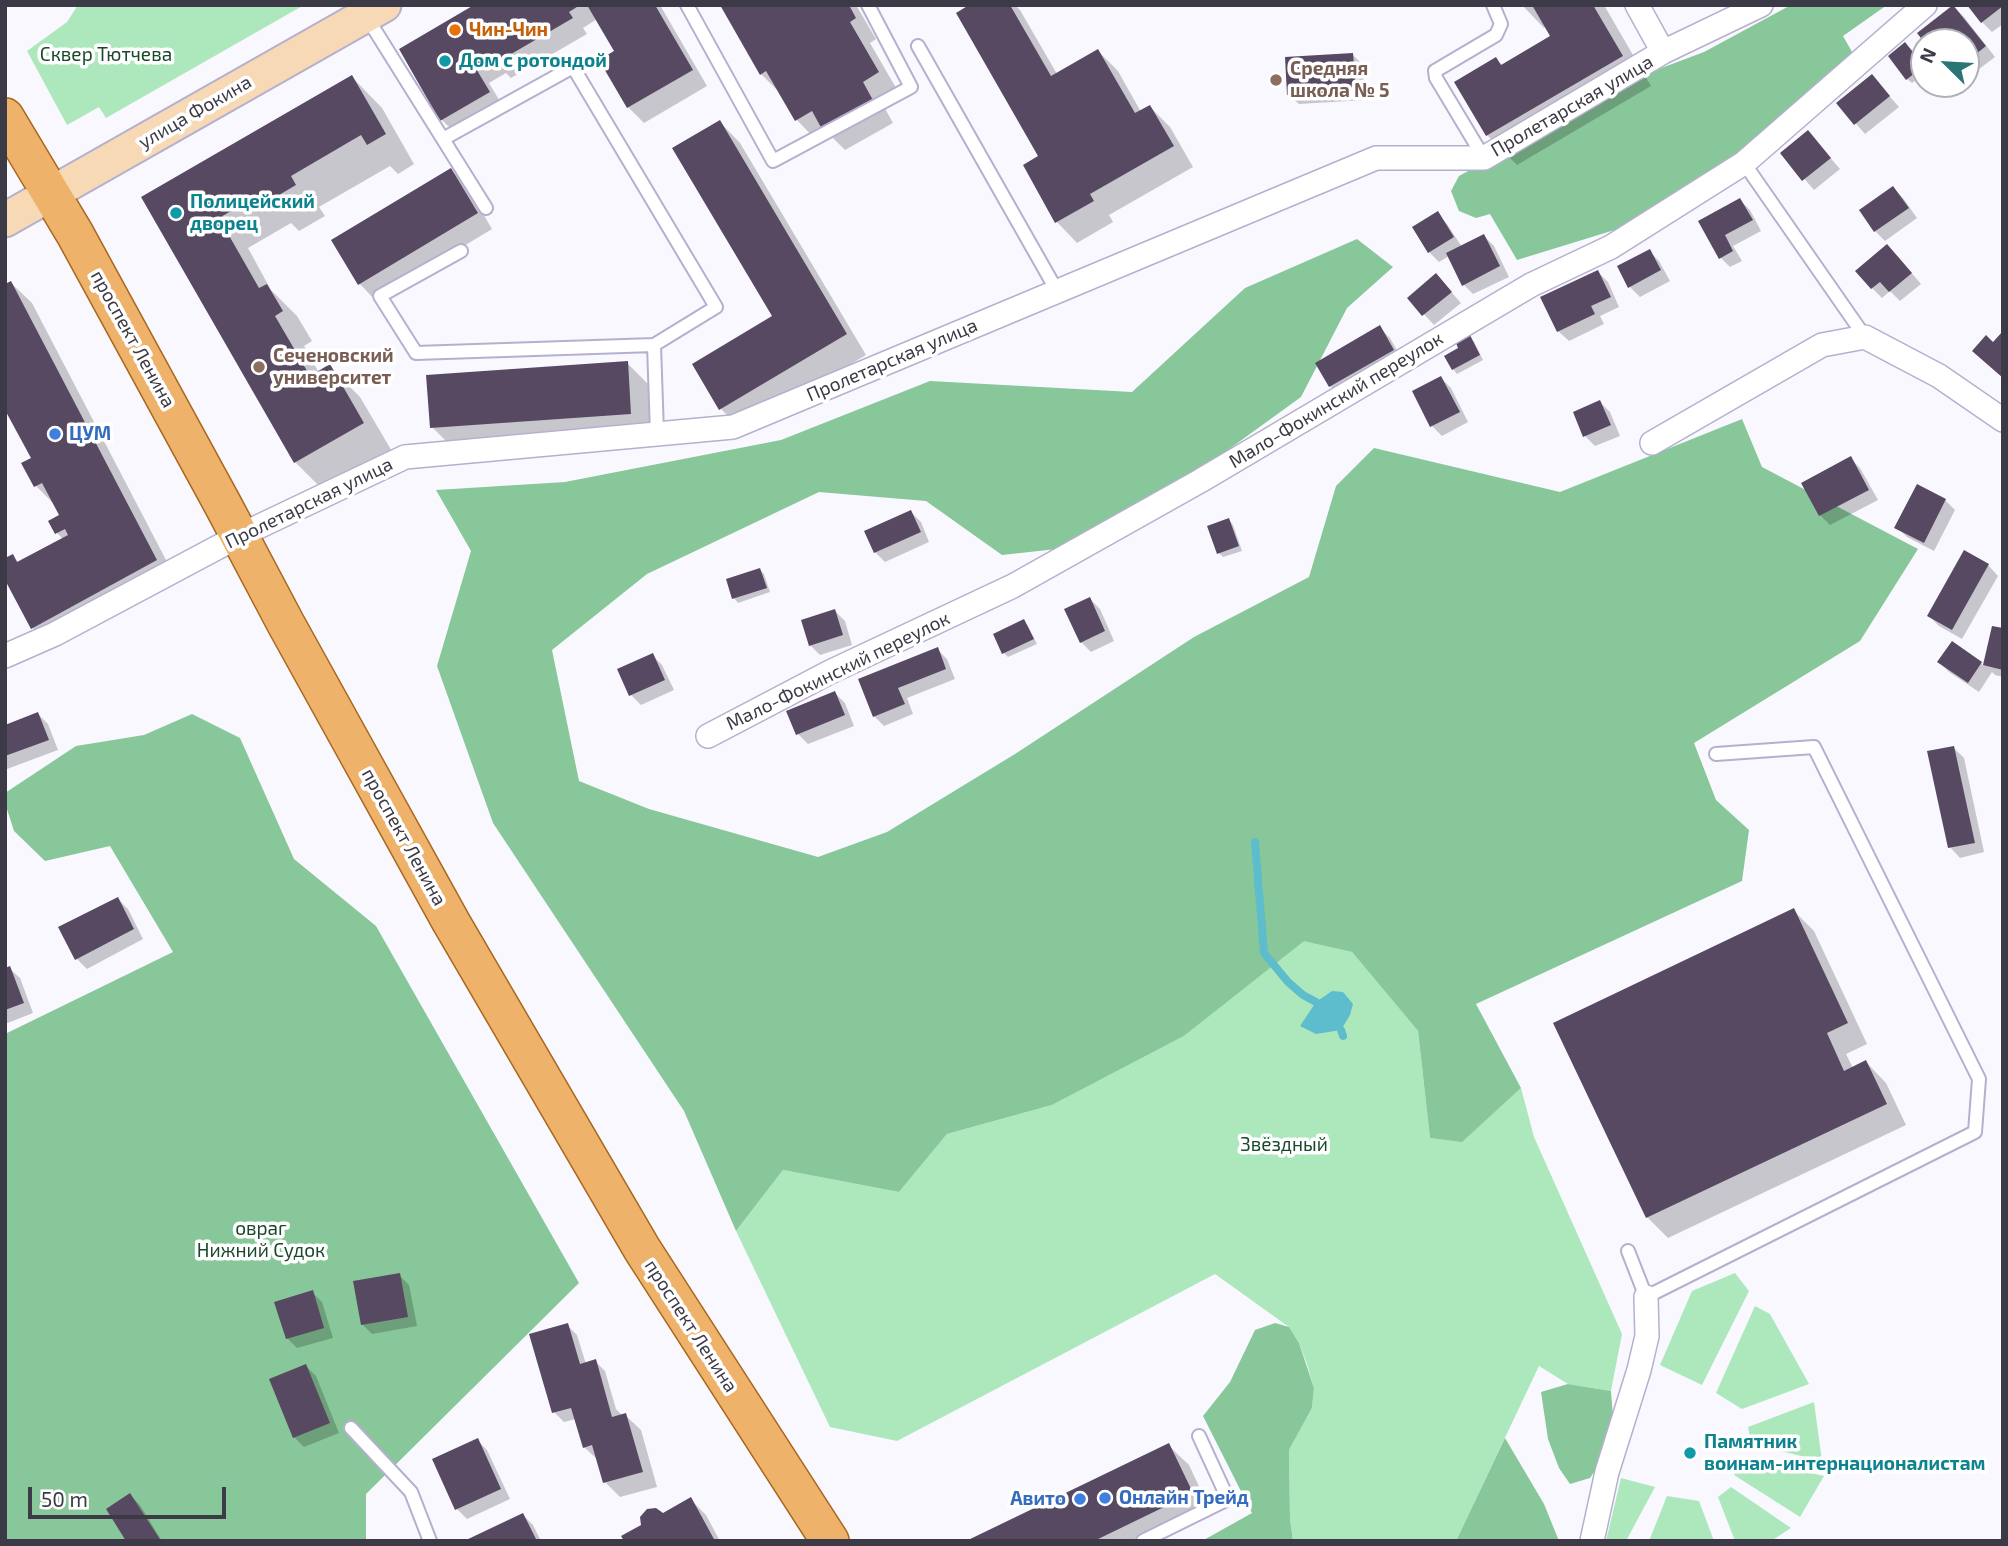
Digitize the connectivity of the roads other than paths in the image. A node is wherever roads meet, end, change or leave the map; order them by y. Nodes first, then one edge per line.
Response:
1 (687, 5) edge
2 (868, 5) edge
3 (1493, 5) edge
4 (1637, 5) edge
5 (1760, 5) edge
6 (1924, 5) edge
7 (375, 10) edge
8 (918, 46) dead end
9 (1664, 52) junction
10 (5, 117) edge
11 (443, 139) junction
12 (1484, 158) junction
13 (1744, 163) junction
14 (51, 193) junction
15 (486, 208) dead end
16 (5, 220) edge
17 (461, 251) dead end
18 (1057, 291) junction
19 (1865, 337) junction
20 (654, 345) junction
21 (2003, 420) edge
22 (657, 433) junction
23 (1652, 443) dead end
24 (239, 536) junction
25 (5, 656) edge
26 (708, 736) dead end
27 (1716, 754) dead end
28 (1628, 1251) dead end
29 (1646, 1297) junction
30 (351, 1429) dead end
31 (1199, 1436) dead end
32 (430, 1541) edge
33 (830, 1541) edge
34 (1143, 1541) edge
35 (1592, 1541) edge

1 - 2 lane
3 - 12 lane
4 - 9 street
5 - 9 street, Пролетарская улица
6 - 13 street, Мало-Фокинский переулок
7 - 11 lane
7 - 14 main road, улица Фокина
8 - 18 lane
9 - 12 street, Пролетарская улица
10 - 14 main road, проспект Ленина
11 - 15 lane
11 - 20 lane
12 - 18 street, Пролетарская улица
13 - 19 lane
13 - 26 street, Мало-Фокинский переулок
14 - 16 main road, улица Фокина
14 - 24 main road, проспект Ленина
17 - 20 lane
18 - 22 street, Пролетарская улица
19 - 21 street
19 - 23 street
20 - 22 lane
22 - 24 street, Пролетарская улица
24 - 25 street, Пролетарская улица
24 - 33 main road, проспект Ленина
27 - 29 lane
28 - 29 lane
29 - 35 street
30 - 32 lane
31 - 34 lane

